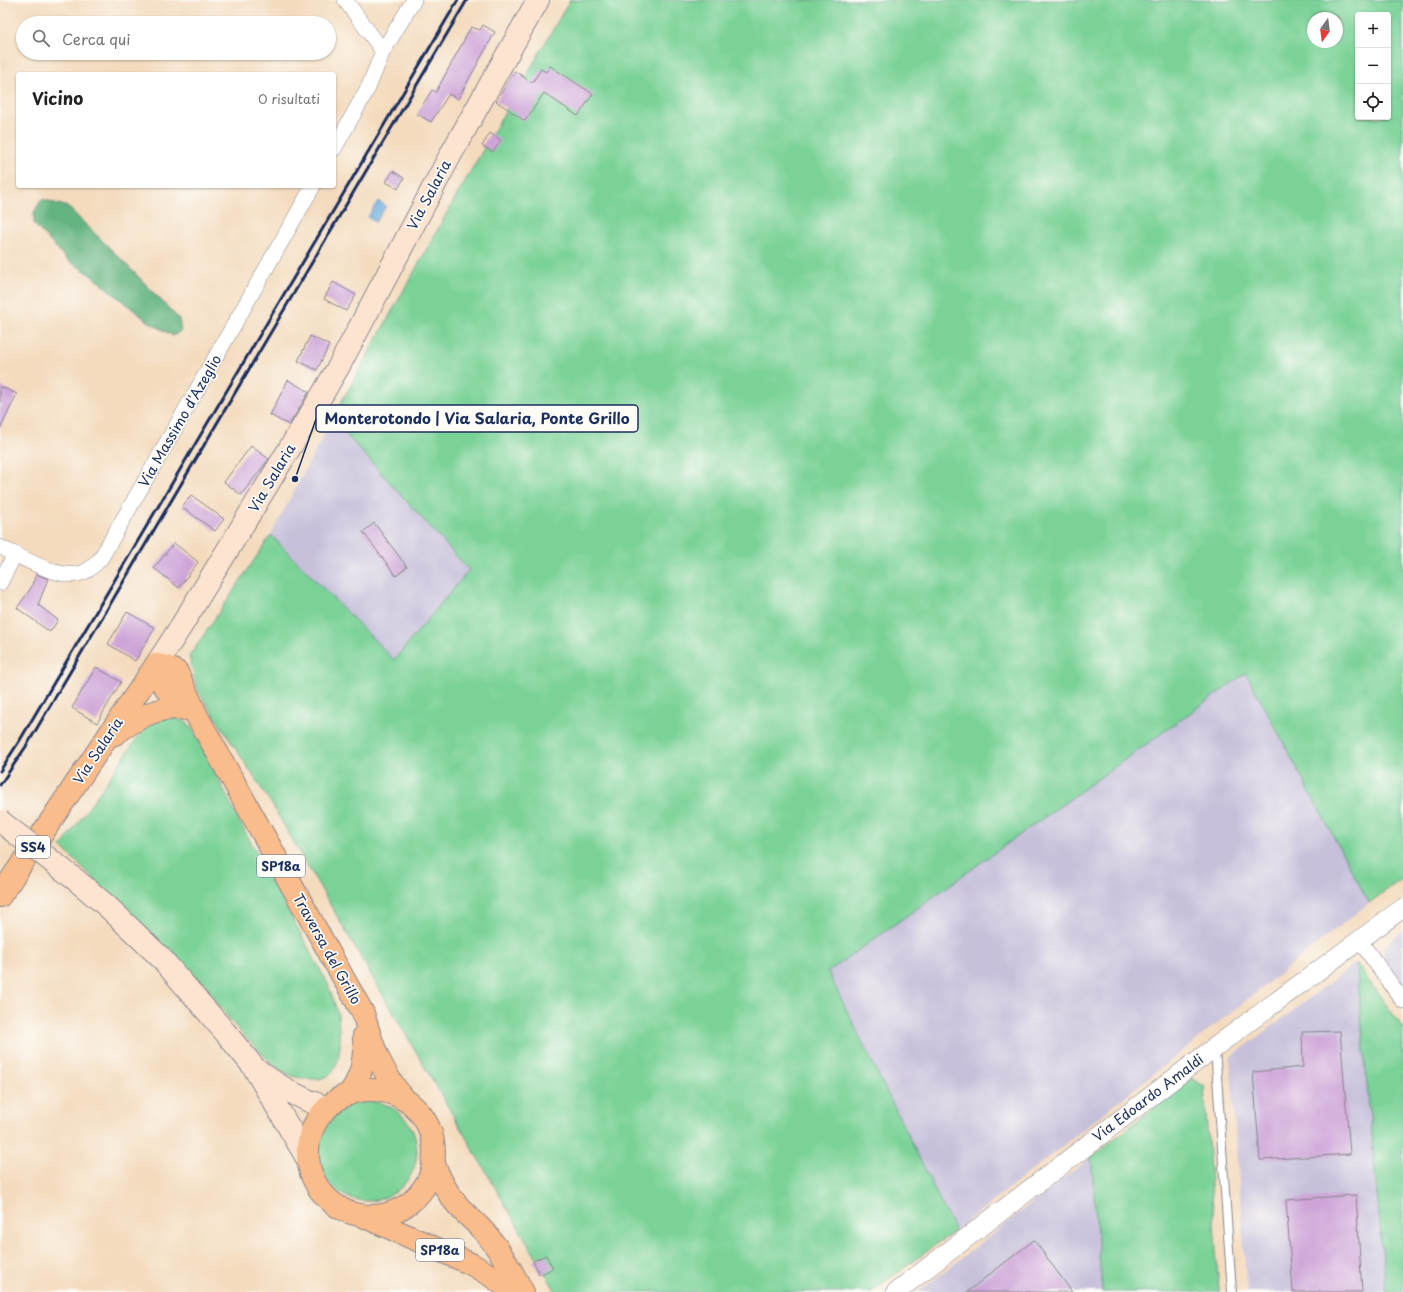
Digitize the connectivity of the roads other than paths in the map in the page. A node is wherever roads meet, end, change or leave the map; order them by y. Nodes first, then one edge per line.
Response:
1 (345, 0) edge
2 (414, 0) edge
3 (538, 0) edge
4 (383, 51) junction
5 (336, 145) edge
6 (312, 188) edge
7 (0, 547) edge
8 (15, 554) junction
9 (0, 583) edge
10 (180, 628) junction
11 (156, 665) junction
12 (177, 672) junction
13 (193, 713) junction
14 (105, 741) junction
15 (0, 821) edge
16 (0, 896) edge
17 (1403, 908) edge
18 (1360, 941) junction
19 (1403, 1001) edge
20 (363, 1013) junction
21 (1215, 1047) junction
22 (252, 1066) junction
23 (350, 1094) junction
24 (405, 1100) junction
25 (327, 1108) junction
26 (308, 1160) junction
27 (433, 1162) junction
28 (364, 1216) junction
29 (512, 1292) edge
30 (523, 1292) edge
31 (896, 1292) edge
32 (1232, 1292) edge

1 - 4 street
2 - 4 street
3 - 10 main road, Via Salaria / SS4
4 - 5 street
6 - 8 street, Via Massimo d'Azeglio
7 - 8 street, Via Massimo d'Azeglio
8 - 9 street
10 - 11 main road, Via Salaria / SS4
10 - 12 main road
11 - 12 main road
11 - 13 main road
11 - 14 main road, Via Salaria / SS4
12 - 13 main road, Traversa del Grillo
13 - 14 main road
13 - 20 main road, Traversa del Grillo / SP18a
14 - 16 main road, Via Salaria / SS4
15 - 22 main road, bridge
17 - 18 street, Via Edoardo Amaldi
18 - 19 street
18 - 21 street, Via Edoardo Amaldi
20 - 23 main road, Traversa del Grillo / SP18a
20 - 24 main road, Traversa del Grillo / SP18a
21 - 31 street, Via Edoardo Amaldi
21 - 32 lane
22 - 25 main road
22 - 26 main road
23 - 24 main road
23 - 25 main road
24 - 27 main road
25 - 26 main road
26 - 28 main road
27 - 28 main road
27 - 30 main road, SP18a
28 - 29 main road, SP18a

